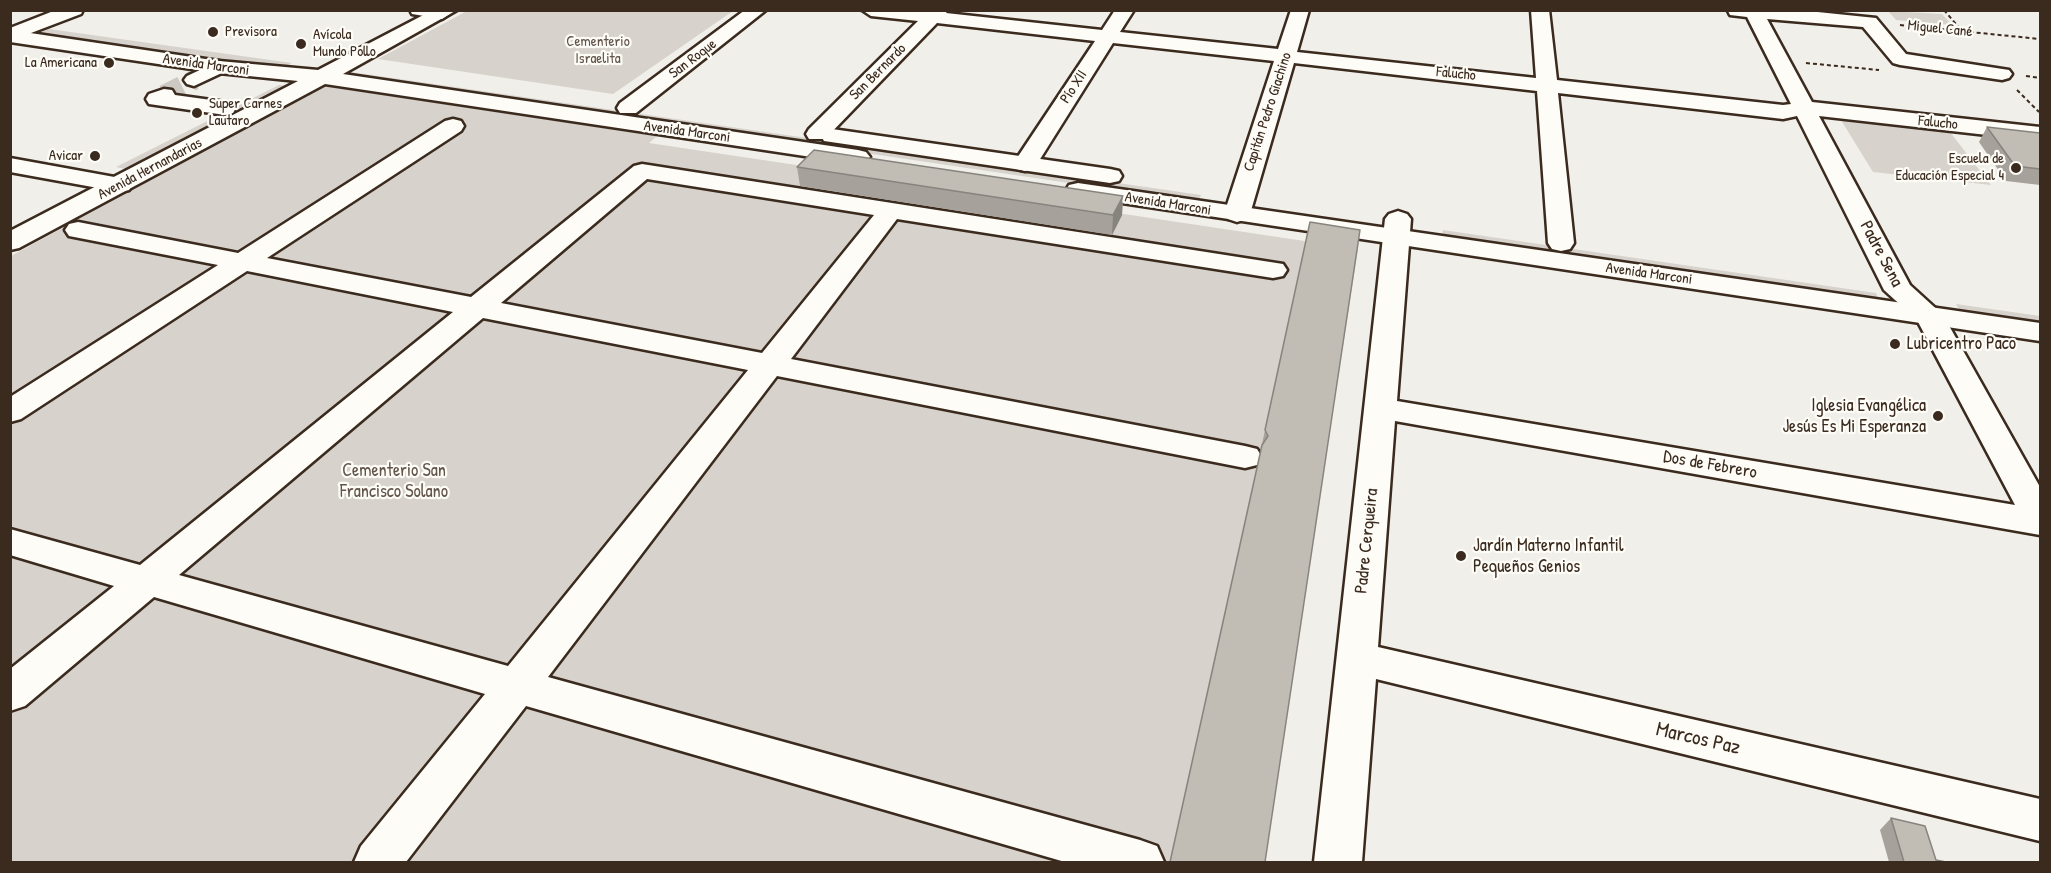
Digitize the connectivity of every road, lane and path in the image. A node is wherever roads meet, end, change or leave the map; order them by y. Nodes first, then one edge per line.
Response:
1 (74, 10) edge
2 (417, 10) edge
3 (757, 10) edge
4 (870, 10) edge
5 (1125, 10) edge
6 (1300, 10) edge
7 (1540, 10) edge
8 (1732, 10) edge
9 (1944, 10) edge
10 (445, 12) edge
11 (1754, 12) edge
12 (936, 14) edge
13 (10, 19) edge
14 (41, 23) junction
15 (1873, 27) junction
16 (1961, 31) junction
17 (10, 35) edge
18 (1106, 37) junction
19 (2040, 39) edge
20 (1286, 57) junction
21 (1899, 59) junction
22 (1778, 60) junction
23 (219, 67) junction
24 (325, 68) junction
25 (2002, 74) joint
26 (287, 76) junction
27 (194, 80) tunnel mouth
28 (1548, 84) junction
29 (164, 95) dead end
30 (225, 108) junction
31 (628, 108) junction
32 (1805, 108) junction
33 (2040, 114) edge
34 (453, 126) dead end
35 (817, 134) junction
36 (2040, 134) edge
37 (1025, 164) junction
38 (10, 165) edge
39 (86, 179) junction
40 (120, 185) junction
41 (1239, 204) junction
42 (891, 210) junction
43 (10, 218) edge
44 (1397, 228) junction
45 (78, 230) dead end
46 (10, 242) edge
47 (1560, 243) junction
48 (244, 261) junction
49 (1273, 270) dead end
50 (1898, 290) junction
51 (477, 308) junction
52 (2040, 310) edge
53 (1929, 315) junction
54 (2040, 332) edge
55 (769, 365) junction
56 (1380, 408) junction
57 (10, 412) edge
58 (1245, 457) dead end
59 (2040, 520) edge
60 (10, 543) edge
61 (147, 581) junction
62 (1356, 658) junction
63 (517, 686) junction
64 (10, 694) edge
65 (2040, 820) edge
66 (378, 862) edge
67 (1140, 862) edge
68 (1338, 862) edge

1 - 14 street
2 - 10 street
2 - 24 street, Avenida Hernandarias
3 - 31 street, San Roque
4 - 12 street, Falucho
5 - 18 street, Pío XII
6 - 20 street, Capitán Pedro Giachino
7 - 28 street
8 - 11 street
9 - 16 path
10 - 24 street, Avenida Hernandarias
11 - 15 street
11 - 22 street, Padre Sena
12 - 18 street, Falucho
12 - 35 street, San Bernardo
13 - 14 street, Avenida Marconi
14 - 17 street
14 - 24 street, Avenida Marconi
15 - 16 path, Miguel Cané
15 - 21 street
16 - 19 path, Miguel Cané
17 - 23 street, Avenida Marconi
18 - 20 street, Falucho
18 - 37 street, Pío XII
20 - 28 street, Falucho
20 - 41 street, Capitán Pedro Giachino
21 - 22 path
21 - 25 street
22 - 32 street, Padre Sena
23 - 26 street, Avenida Marconi
23 - 27 street
24 - 26 street, Avenida Marconi
24 - 31 street, Avenida Marconi
24 - 40 street, Avenida Hernandarias
24 - 41 street, Avenida Marconi
25 - 33 path
26 - 30 street, Avenida Hernandarias
28 - 32 street, Falucho
28 - 47 street
29 - 30 street
30 - 39 street, Avenida Hernandarias
31 - 35 street, Avenida Marconi
32 - 36 street, Falucho
32 - 50 street, Padre Sena
34 - 48 street
35 - 37 street, Avenida Marconi
37 - 41 street, Avenida Marconi
38 - 39 street
39 - 40 street
39 - 43 street, Avenida Hernandarias
40 - 46 street, Avenida Hernandarias
41 - 44 street, Avenida Marconi
42 - 49 street
42 - 51 street
42 - 55 street
44 - 47 street, Avenida Marconi
44 - 53 street, Avenida Marconi
44 - 56 street, Padre Cerqueira
45 - 48 street
47 - 50 street, Avenida Marconi
48 - 51 street
48 - 57 street
50 - 52 street, Avenida Marconi
50 - 53 street, Padre Sena
51 - 55 street
51 - 61 street
53 - 54 street, Avenida Marconi
53 - 59 street, Padre Sena
55 - 58 street
55 - 63 street
56 - 59 street, Dos de Febrero
56 - 62 street, Padre Cerqueira
60 - 61 street
61 - 63 street
61 - 64 street
62 - 65 street, Marcos Paz
62 - 68 street, Padre Cerqueira
63 - 66 street
63 - 67 street

